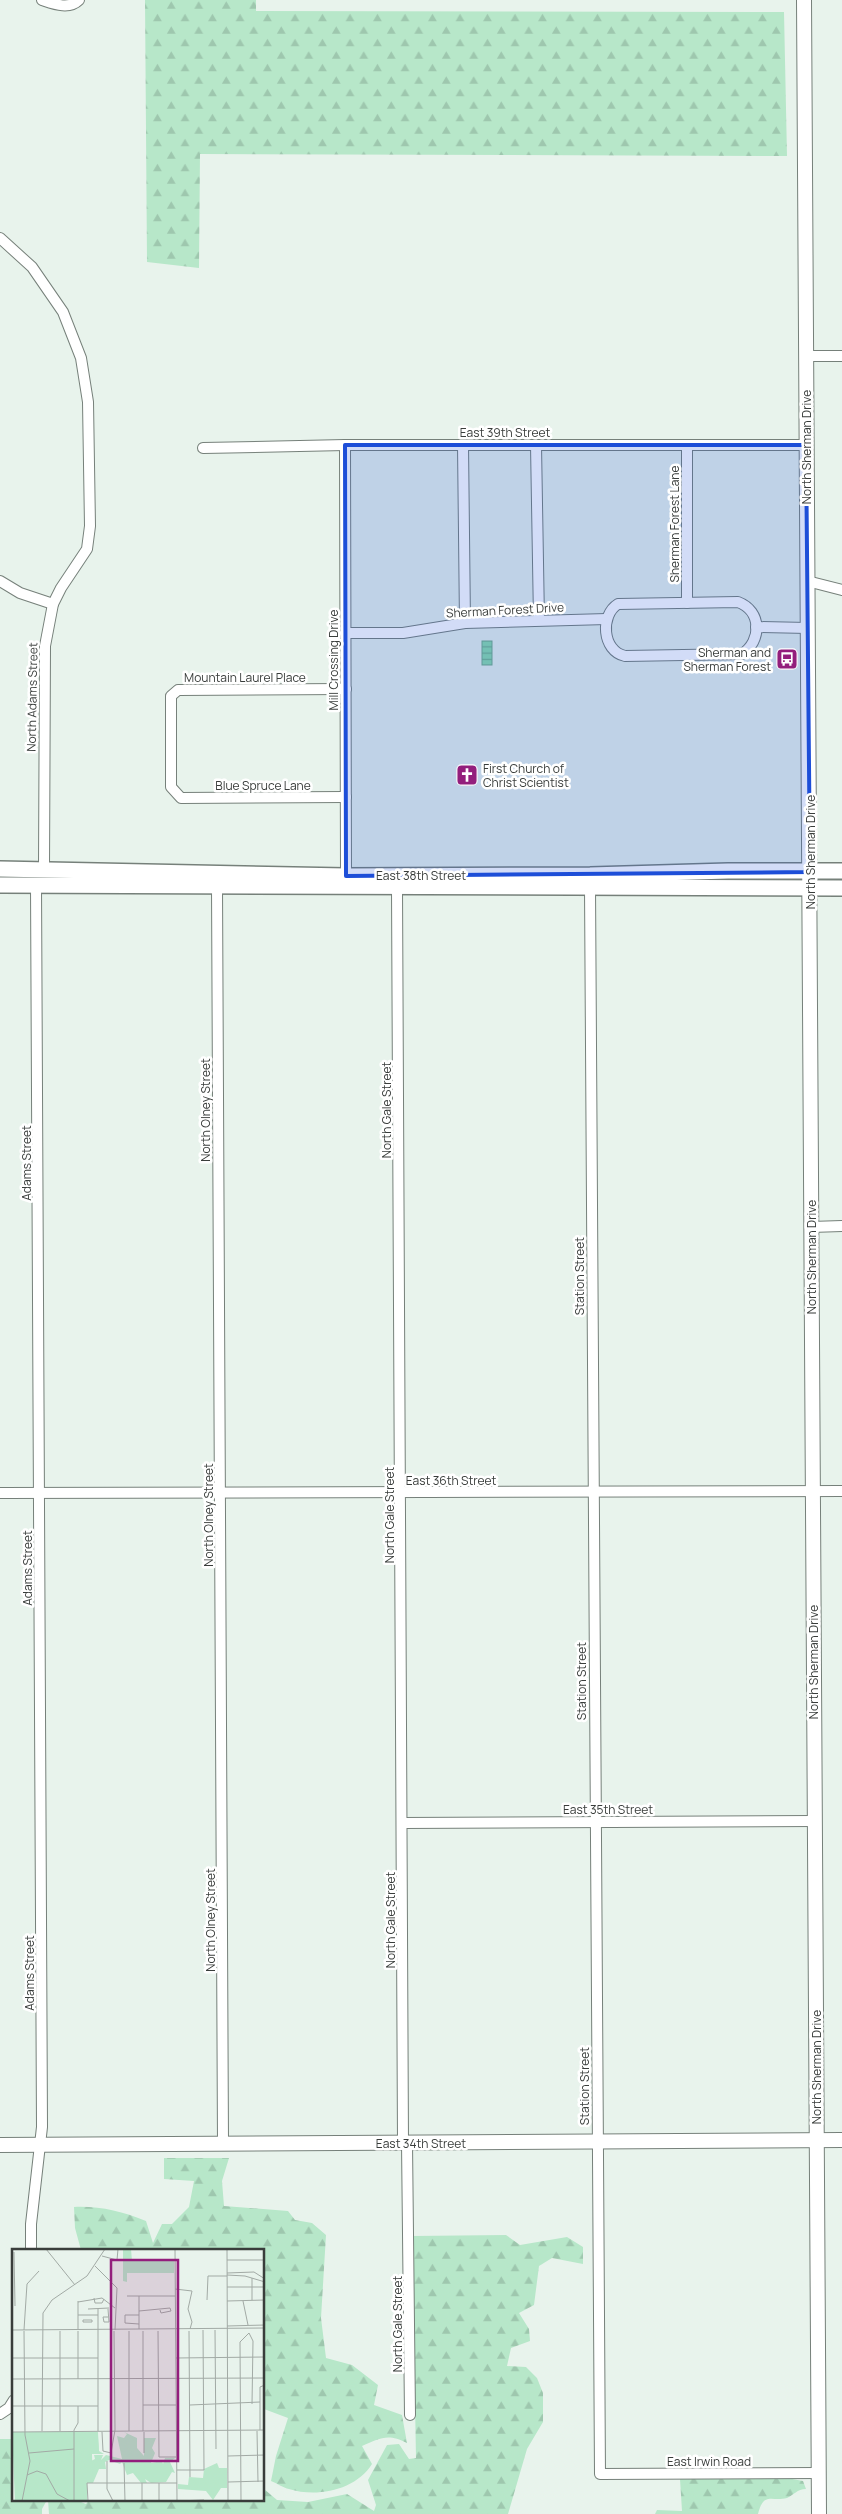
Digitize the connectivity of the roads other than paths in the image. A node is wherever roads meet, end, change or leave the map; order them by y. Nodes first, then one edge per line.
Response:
1 (42, 0) edge
2 (79, 0) edge
3 (804, 0) edge
4 (0, 238) edge
5 (806, 356) junction
6 (842, 356) edge
7 (346, 445) junction
8 (463, 445) junction
9 (536, 445) junction
10 (686, 445) junction
11 (806, 445) junction
12 (204, 448) dead end
13 (0, 581) edge
14 (807, 581) junction
15 (842, 590) edge
16 (687, 603) junction
17 (53, 604) junction
18 (607, 619) junction
19 (539, 620) junction
20 (465, 623) junction
21 (756, 627) junction
22 (808, 628) junction
23 (346, 633) junction
24 (346, 689) junction
25 (180, 798) joint
26 (346, 798) junction
27 (0, 869) edge
28 (44, 869) junction
29 (842, 871) edge
30 (810, 872) junction
31 (346, 876) junction
32 (0, 885) edge
33 (36, 885) junction
34 (217, 886) junction
35 (590, 887) junction
36 (397, 888) junction
37 (810, 888) junction
38 (842, 888) edge
39 (842, 1226) edge
40 (811, 1227) junction
41 (842, 1491) edge
42 (221, 1492) junction
43 (401, 1492) junction
44 (592, 1492) junction
45 (812, 1492) junction
46 (0, 1493) edge
47 (39, 1493) junction
48 (814, 1821) junction
49 (595, 1822) junction
50 (402, 1823) junction
51 (816, 2140) junction
52 (842, 2140) edge
53 (596, 2141) junction
54 (405, 2143) junction
55 (40, 2144) junction
56 (223, 2144) junction
57 (0, 2145) edge
58 (31, 2249) edge
59 (12, 2403) edge
60 (0, 2414) edge
61 (410, 2415) dead end
62 (600, 2474) joint
63 (819, 2474) junction
64 (819, 2514) edge

1 - 2 street
3 - 5 main road, North Sherman Drive
4 - 17 street, North Adams Street
5 - 6 street
5 - 11 main road, North Sherman Drive
7 - 8 street, East 39th Street
7 - 12 street, East 39th Street
7 - 23 street, Mill Crossing Drive
8 - 9 street, East 39th Street
8 - 20 street
9 - 10 street, East 39th Street
9 - 19 street
10 - 11 street, East 39th Street
10 - 16 street, Sherman Forest Lane
11 - 14 main road, North Sherman Drive
13 - 17 street
14 - 15 street
14 - 22 main road, North Sherman Drive
16 - 18 street
16 - 21 street
17 - 28 street, North Adams Street
18 - 19 street, Sherman Forest Drive
18 - 21 street
19 - 20 street, Sherman Forest Drive
20 - 23 street, Sherman Forest Drive
21 - 22 street
22 - 30 main road, North Sherman Drive
23 - 24 street, Mill Crossing Drive
24 - 25 street, Mountain Laurel Place
24 - 26 street, Mill Crossing Drive
25 - 26 street, Blue Spruce Lane
26 - 31 street, Mill Crossing Drive
27 - 28 main road, East 38th Street
28 - 31 main road, East 38th Street
29 - 30 main road, East 38th Street
30 - 31 main road, East 38th Street
30 - 37 main road, North Sherman Drive
32 - 33 main road, East 38th Street
33 - 34 main road, East 38th Street
33 - 47 street, Adams Street
34 - 36 main road, East 38th Street
34 - 42 street, North Olney Street
35 - 36 main road, East 38th Street
35 - 37 main road, East 38th Street
35 - 44 street, Station Street
36 - 43 street, North Gale Street
37 - 38 main road, East 38th Street
37 - 40 main road, North Sherman Drive
39 - 40 street
40 - 45 main road, North Sherman Drive
41 - 45 street, East 36th Street
42 - 43 street, East 36th Street
42 - 47 street, East 36th Street
42 - 56 street, North Olney Street
43 - 44 street, East 36th Street
43 - 50 street, North Gale Street
44 - 45 street, East 36th Street
44 - 49 street, Station Street
45 - 48 main road, North Sherman Drive
46 - 47 street, East 36th Street
47 - 55 street, Adams Street
48 - 49 street, East 35th Street
48 - 51 main road, North Sherman Drive
49 - 50 street, East 35th Street
49 - 53 street, Station Street
50 - 54 street, North Gale Street
51 - 52 main road, East 34th Street
51 - 53 main road, East 34th Street
51 - 63 main road, North Sherman Drive
53 - 54 main road, East 34th Street
53 - 62 street, Station Street
54 - 56 main road, East 34th Street
54 - 61 street, North Gale Street
55 - 56 main road, East 34th Street
55 - 57 main road, East 34th Street
55 - 58 street, Adams Street
59 - 60 street
62 - 63 street, East Irwin Road
63 - 64 main road, North Sherman Drive

